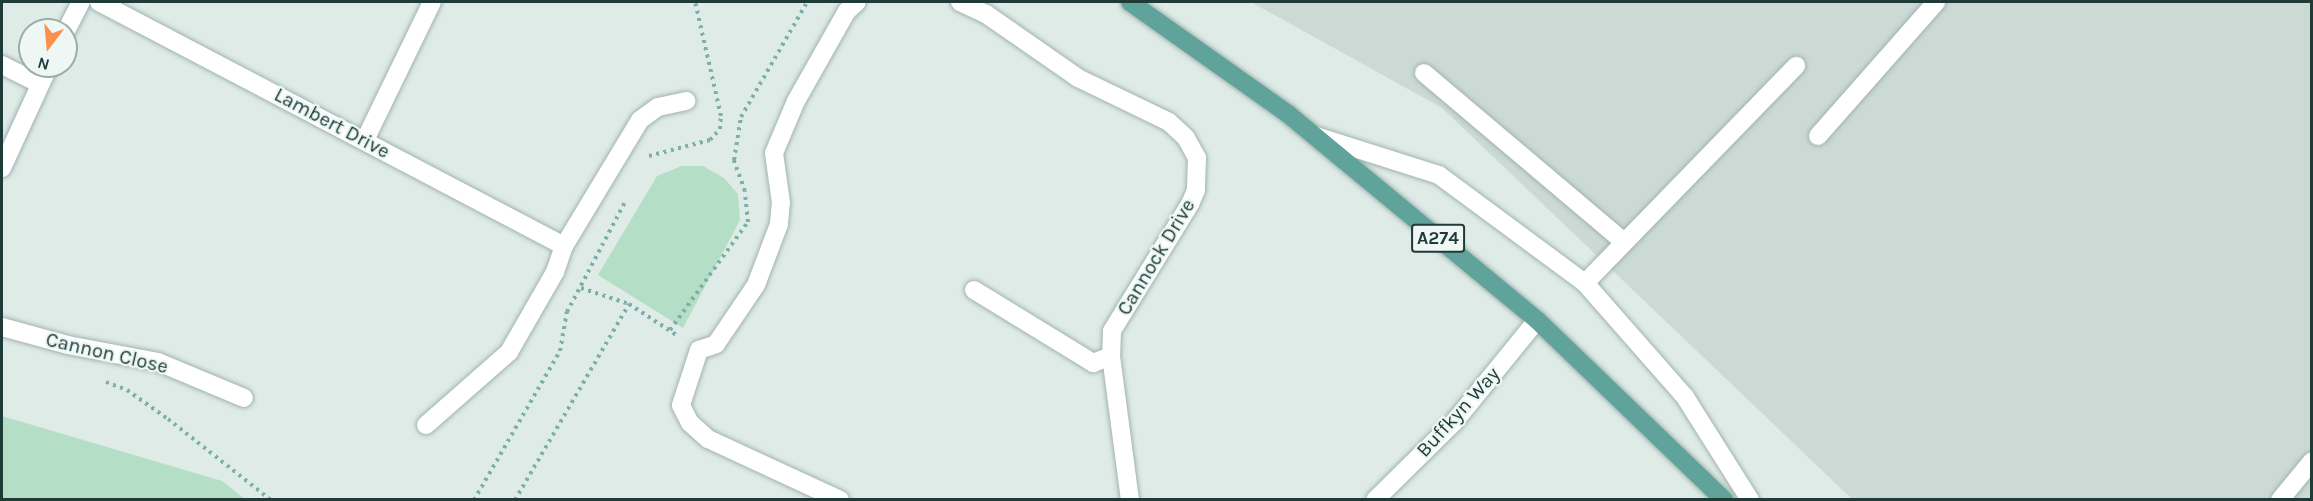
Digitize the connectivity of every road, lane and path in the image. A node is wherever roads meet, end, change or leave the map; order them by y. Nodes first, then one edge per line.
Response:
1 (81, 2) edge
2 (99, 2) edge
3 (432, 2) edge
4 (695, 2) edge
5 (807, 2) edge
6 (857, 2) edge
7 (960, 2) edge
8 (1130, 2) edge
9 (1936, 2) edge
10 (73, 18) edge
11 (2, 65) edge
12 (1796, 66) dead end
13 (1424, 73) dead end
14 (43, 78) edge
15 (40, 84) junction
16 (686, 101) dead end
17 (1314, 136) junction
18 (1818, 136) dead end
19 (365, 140) junction
20 (644, 167) dead end
21 (2, 168) edge
22 (628, 197) dead end
23 (1624, 242) junction
24 (564, 246) junction
25 (555, 272) junction
26 (1585, 283) junction
27 (581, 288) junction
28 (974, 290) dead end
29 (629, 304) junction
30 (1537, 320) junction
31 (2, 327) edge
32 (670, 330) junction
33 (699, 350) junction
34 (1111, 356) junction
35 (98, 379) dead end
36 (244, 398) dead end
37 (426, 425) dead end
38 (2312, 461) edge
39 (271, 500) edge
40 (474, 500) edge
41 (515, 500) edge
42 (840, 500) edge
43 (1130, 500) edge
44 (1375, 500) edge
45 (1724, 500) edge
46 (1750, 500) edge
47 (2280, 500) edge

1 - 10 street
2 - 19 street, Lambert Drive
3 - 19 street
4 - 20 path
5 - 32 path
6 - 33 street
7 - 34 street, Cannock Drive
8 - 17 main road, A274
9 - 18 street
11 - 15 street
12 - 23 street
13 - 23 street
14 - 15 street
15 - 21 street
16 - 24 street
17 - 26 street
17 - 30 main road, A274
19 - 24 street, Lambert Drive
22 - 27 path
23 - 26 street
24 - 25 street
25 - 27 path
25 - 37 street
26 - 46 street
27 - 29 path
27 - 40 path
28 - 34 street
29 - 32 path
29 - 41 path
30 - 44 street, Buffkyn Way
30 - 45 main road, A274
31 - 36 street, Cannon Close
32 - 33 path
33 - 42 street
34 - 43 street, Cannock Drive
35 - 39 path
38 - 47 street

